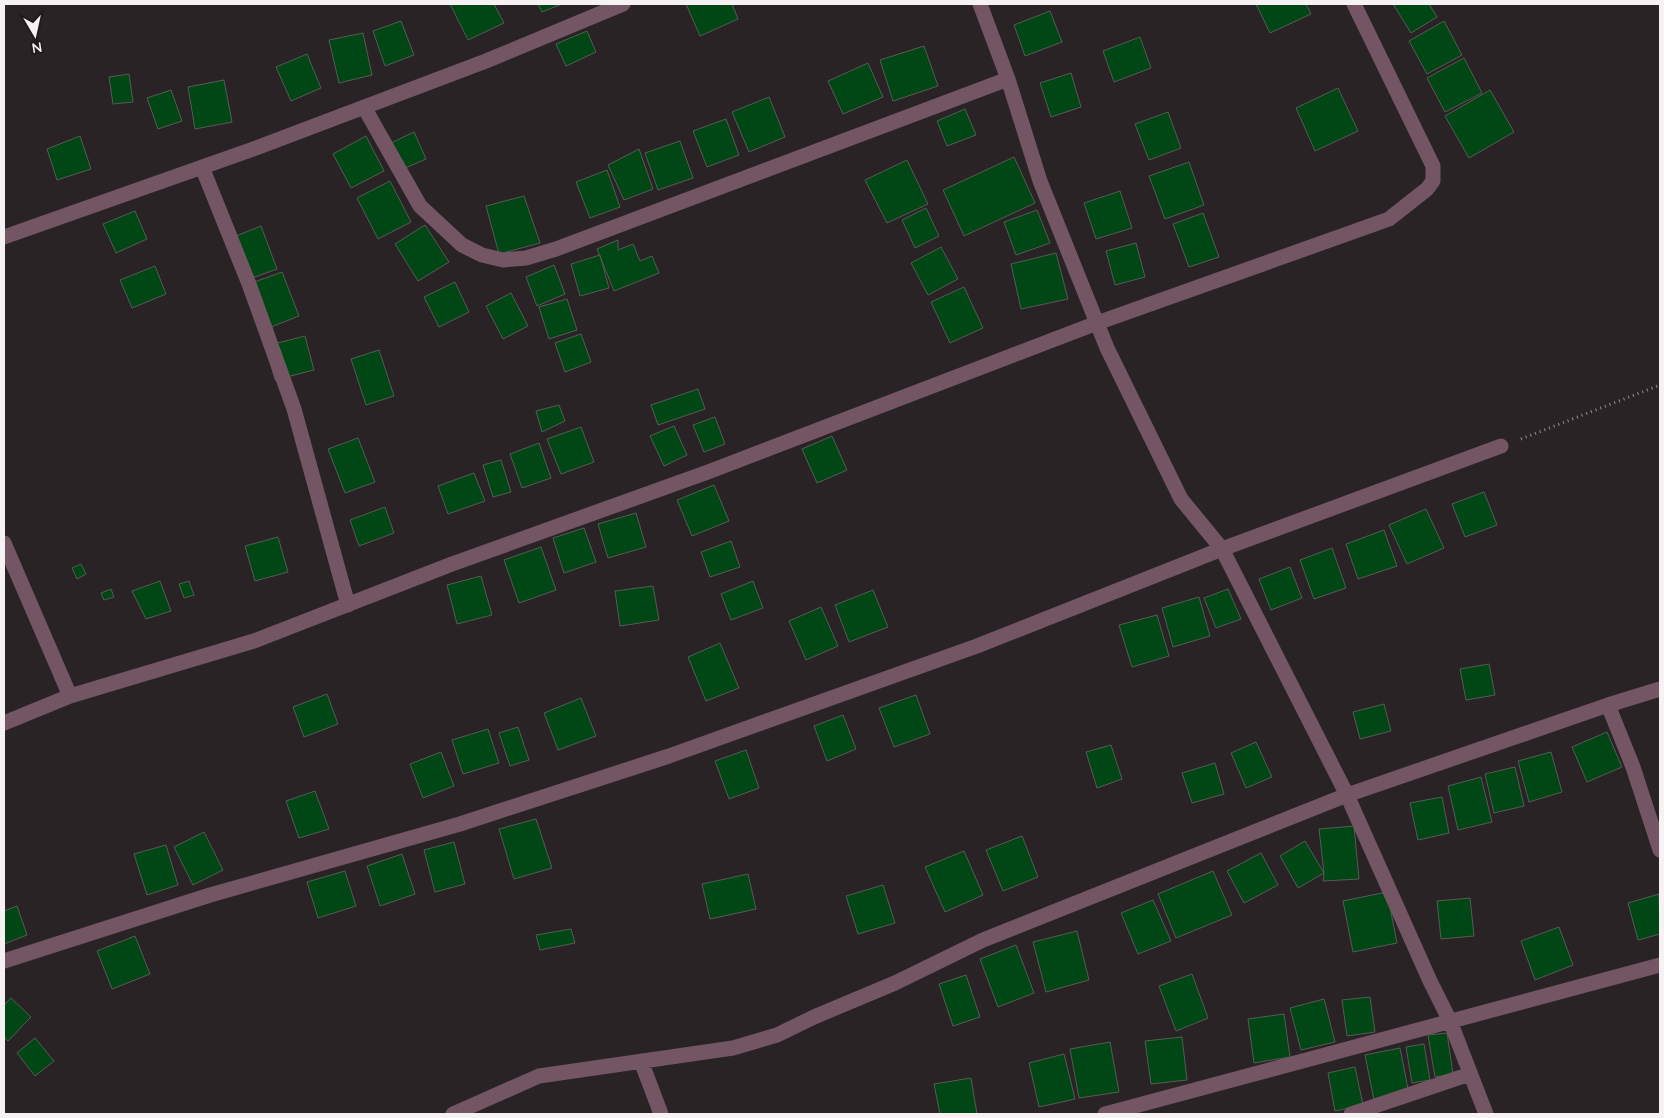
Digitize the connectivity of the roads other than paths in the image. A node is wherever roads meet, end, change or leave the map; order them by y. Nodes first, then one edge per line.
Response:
1 (623, 4) edge
2 (980, 4) edge
3 (1354, 4) edge
4 (1008, 80) junction
5 (364, 107) junction
6 (202, 167) junction
7 (4, 237) edge
8 (1097, 323) junction
9 (1501, 446) road end
10 (4, 543) edge
11 (1222, 550) junction
12 (348, 605) junction
13 (1660, 690) edge
14 (70, 696) junction
15 (1608, 705) junction
16 (4, 723) edge
17 (1348, 795) junction
18 (1660, 850) edge
19 (4, 961) edge
20 (1660, 965) edge
21 (1450, 1021) junction
22 (641, 1061) junction
23 (1470, 1074) junction
24 (453, 1114) edge
25 (661, 1114) edge
26 (1105, 1114) edge
27 (1351, 1114) edge
28 (1486, 1114) edge

1 - 5 street
2 - 4 street
3 - 8 street
4 - 5 street
4 - 8 street
5 - 6 street
6 - 7 street
6 - 12 street
8 - 11 street
8 - 12 street
9 - 11 street
10 - 14 street
11 - 17 street
11 - 19 street
12 - 14 street
13 - 15 street
14 - 16 street
15 - 17 street
15 - 18 street
17 - 21 street
17 - 22 street
20 - 21 street
21 - 23 street
21 - 26 street
22 - 24 street
22 - 25 street
23 - 27 street
23 - 28 street

